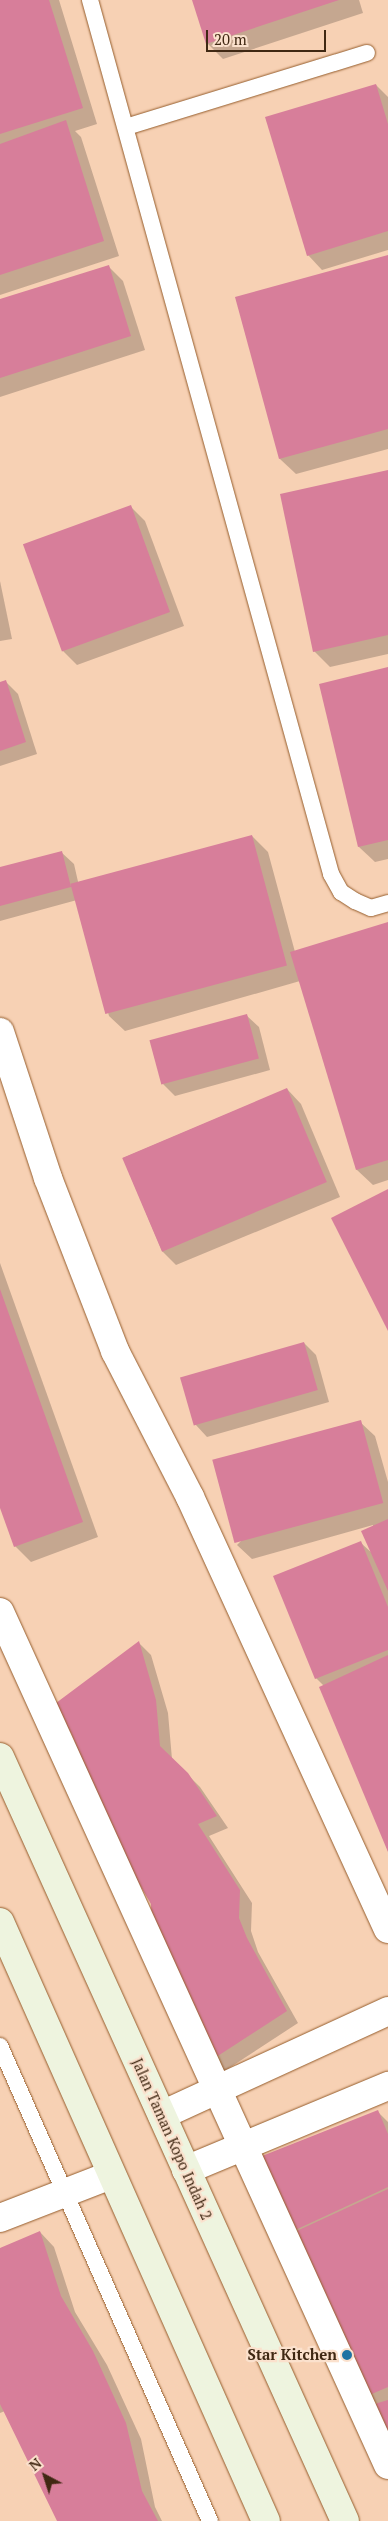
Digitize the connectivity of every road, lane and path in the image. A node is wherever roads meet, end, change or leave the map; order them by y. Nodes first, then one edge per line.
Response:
1 (90, 0) edge
2 (367, 53) dead end
3 (126, 127) junction
4 (388, 903) edge
5 (0, 1032) edge
6 (0, 1612) edge
7 (0, 1757) edge
8 (0, 1922) edge
9 (388, 1929) edge
10 (388, 2011) edge
11 (0, 2046) edge
12 (388, 2086) edge
13 (216, 2091) junction
14 (162, 2116) junction
15 (241, 2146) junction
16 (186, 2170) junction
17 (111, 2175) junction
18 (66, 2193) junction
19 (0, 2218) edge
20 (388, 2465) edge
21 (210, 2521) edge
22 (266, 2521) edge
23 (345, 2521) edge

1 - 3 lane
2 - 3 lane
3 - 4 lane
5 - 9 street
6 - 13 street
7 - 14 main road, Jalan Taman Kopo Indah 2
8 - 17 main road
10 - 13 street
11 - 18 lane
12 - 15 street
13 - 14 street
13 - 15 street
14 - 16 main road, Jalan Taman Kopo Indah 2
15 - 16 street
15 - 20 street
16 - 23 main road, Jalan Taman Kopo Indah 2
17 - 18 street
17 - 22 main road
18 - 19 street
18 - 21 lane

